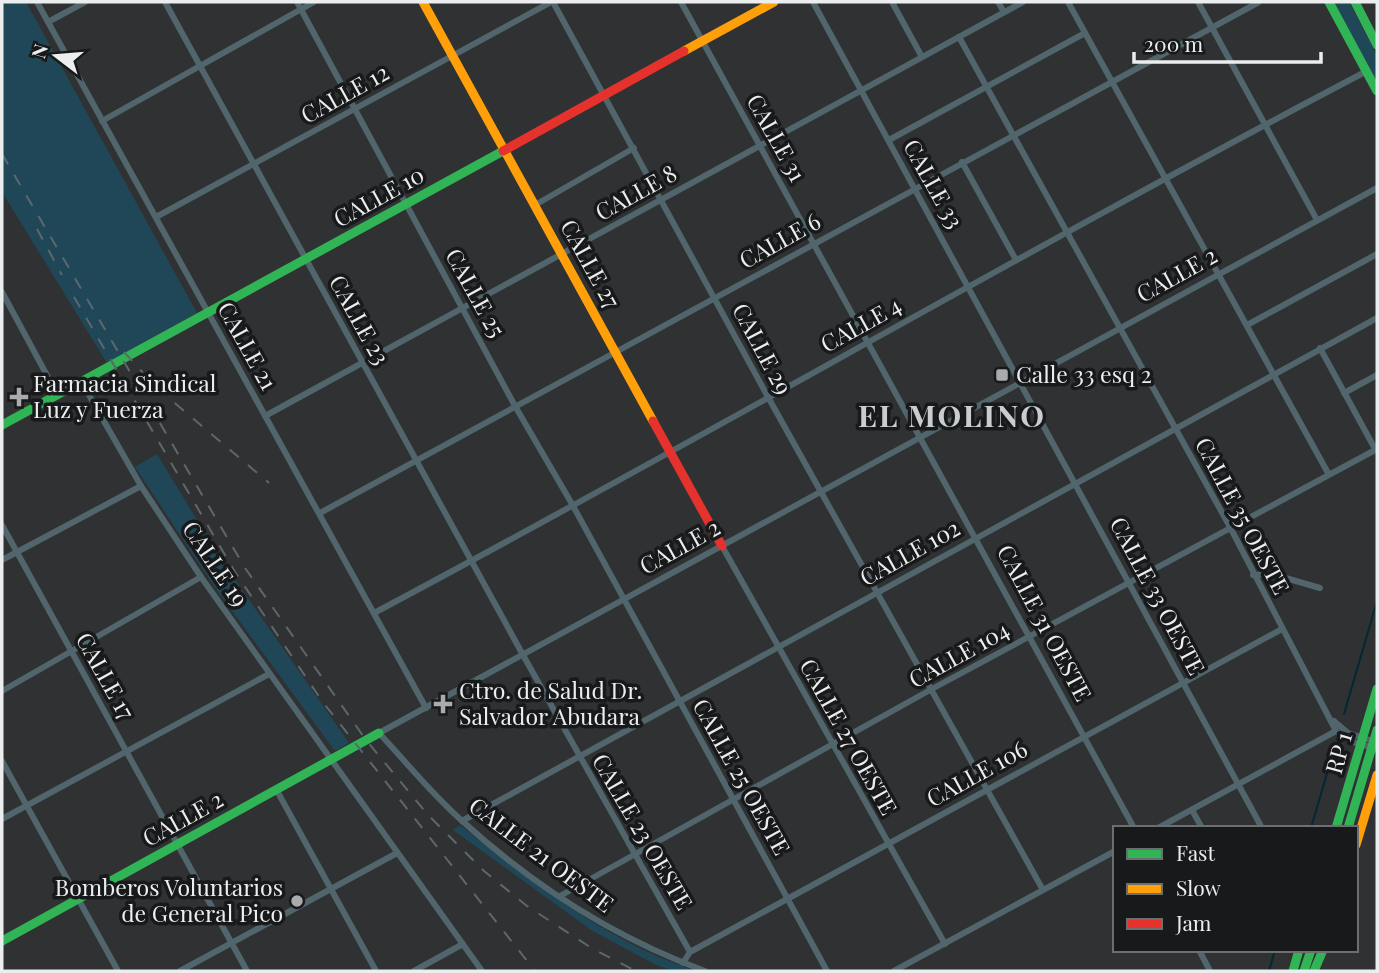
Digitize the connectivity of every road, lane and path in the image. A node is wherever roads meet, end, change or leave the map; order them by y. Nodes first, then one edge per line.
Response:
1 (37, 2) edge
2 (85, 2) edge
3 (165, 2) edge
4 (297, 2) edge
5 (314, 2) edge
6 (423, 2) edge
7 (552, 2) edge
8 (681, 2) edge
9 (774, 2) edge
10 (813, 2) edge
11 (891, 2) edge
12 (998, 2) edge
13 (1023, 2) edge
14 (1068, 2) edge
15 (1198, 2) edge
16 (1259, 2) edge
17 (1329, 2) edge
18 (1354, 2) edge
19 (301, 9) junction
20 (1004, 12) junction
21 (48, 22) junction
22 (1212, 27) junction
23 (1085, 33) junction
24 (959, 37) junction
25 (703, 41) junction
26 (1377, 45) edge
27 (453, 55) junction
28 (922, 57) junction
29 (200, 65) junction
30 (1367, 71) junction
31 (1112, 82) junction
32 (986, 87) junction
33 (861, 89) junction
34 (1377, 91) edge
35 (605, 94) junction
36 (355, 108) junction
37 (102, 121) junction
38 (1266, 124) junction
39 (1013, 135) junction
40 (889, 140) junction
41 (761, 145) junction
42 (634, 148) junction
43 (505, 149) junction
44 (962, 162) junction
45 (254, 164) junction
46 (1165, 178) junction
47 (914, 188) junction
48 (1377, 188) edge
49 (662, 199) junction
50 (405, 204) junction
51 (535, 205) junction
52 (156, 217) junction
53 (1317, 220) junction
54 (1068, 232) junction
55 (813, 243) junction
56 (562, 254) junction
57 (1377, 254) edge
58 (306, 258) junction
59 (1016, 260) junction
60 (1220, 274) junction
61 (968, 285) junction
62 (3, 297) edge
63 (714, 297) junction
64 (464, 307) junction
65 (208, 312) junction
66 (1377, 318) edge
67 (1249, 324) junction
68 (1121, 328) junction
69 (867, 341) junction
70 (1320, 348) junction
71 (615, 351) junction
72 (363, 362) junction
73 (1275, 374) junction
74 (1377, 374) edge
75 (81, 381) junction
76 (1021, 382) junction
77 (1344, 393) junction
78 (57, 394) junction
79 (768, 397) junction
80 (515, 407) junction
81 (265, 416) junction
82 (2, 425) edge
83 (1176, 429) junction
84 (921, 437) junction
85 (1376, 449) edge
86 (671, 452) junction
87 (417, 461) junction
88 (1328, 473) junction
89 (1077, 484) junction
90 (141, 486) junction
91 (821, 492) junction
92 (572, 504) junction
93 (320, 513) junction
94 (2, 525) edge
95 (1230, 527) junction
96 (977, 536) junction
97 (722, 546) junction
98 (17, 552) junction
99 (2, 560) edge
100 (471, 561) junction
101 (1253, 575) junction
102 (201, 577) junction
103 (1130, 582) junction
104 (1320, 587) dead end
105 (875, 592) junction
106 (622, 600) junction
107 (374, 613) junction
108 (1282, 629) junction
109 (1031, 636) junction
110 (778, 646) junction
111 (72, 653) junction
112 (523, 655) junction
113 (269, 674) junction
114 (1184, 683) junction
115 (1377, 689) edge
116 (930, 690) junction
117 (2, 691) edge
118 (680, 702) junction
119 (426, 708) junction
120 (1332, 720) junction
121 (1377, 730) edge
122 (1336, 731) junction
123 (379, 733) junction
124 (1085, 735) junction
125 (1362, 742) junction
126 (1375, 745) edge
127 (832, 746) junction
128 (125, 750) junction
129 (580, 758) junction
130 (329, 760) junction
131 (2, 761) edge
132 (1376, 780) edge
133 (1238, 785) junction
134 (276, 789) junction
135 (986, 789) junction
136 (734, 799) junction
137 (26, 805) junction
138 (1192, 810) junction
139 (2, 819) edge
140 (462, 821) junction
141 (1133, 826) edge
142 (1162, 826) edge
143 (1201, 826) edge
144 (1261, 826) edge
145 (1337, 826) edge
146 (1349, 826) edge
147 (1358, 838) edge
148 (177, 844) junction
149 (888, 844) junction
150 (1113, 852) edge
151 (397, 853) junction
152 (634, 855) junction
153 (331, 889) junction
154 (1043, 890) junction
155 (560, 896) junction
156 (78, 899) junction
157 (788, 900) junction
158 (2, 941) edge
159 (231, 943) junction
160 (463, 944) junction
161 (945, 944) junction
162 (691, 952) junction
163 (1200, 952) edge
164 (1298, 952) edge
165 (1310, 952) edge
166 (1322, 952) edge
167 (683, 963) junction
168 (118, 971) edge
169 (180, 971) edge
170 (247, 971) edge
171 (376, 971) edge
172 (414, 971) edge
173 (482, 971) edge
174 (705, 971) edge
175 (827, 971) edge
176 (894, 971) edge
177 (1210, 971) edge
178 (1293, 971) edge
179 (1304, 971) edge
180 (1314, 971) edge

1 - 21 street, CALLE 21
2 - 21 street
3 - 29 street, CALLE 23
4 - 19 street, CALLE 25
5 - 19 street
6 - 27 street, CALLE 27
7 - 27 street, CALLE 12
7 - 35 street, CALLE 29
8 - 25 street, CALLE 31
9 - 25 street, CALLE 10
10 - 33 street, CALLE 33
11 - 28 street
12 - 20 street
13 - 20 street, CALLE 8
14 - 23 street
15 - 22 street
16 - 22 street, CALLE 6
17 - 30 street
18 - 26 street
19 - 29 street
19 - 36 street, CALLE 25
20 - 24 street, CALLE 8
21 - 37 street, CALLE 21
22 - 31 street, CALLE 6
22 - 38 street
23 - 31 street
23 - 32 street
24 - 28 street, CALLE 8
24 - 32 street, CALLE 35 OESTE
25 - 35 street, CALLE 10
25 - 41 street, CALLE 31
27 - 36 street, CALLE 12
27 - 43 street, CALLE 27
28 - 33 street, CALLE 8
29 - 37 street
29 - 45 street, CALLE 23
30 - 34 street
30 - 38 street, CALLE 4
31 - 39 street, CALLE 6
31 - 46 street
32 - 39 street, CALLE 35 OESTE
32 - 40 street
33 - 40 street, CALLE 33
33 - 41 street, CALLE 8
35 - 42 street, CALLE 29
35 - 43 street, CALLE 10
36 - 45 street, CALLE 12
36 - 50 street, CALLE 25
37 - 52 street, CALLE 21
38 - 46 street, CALLE 4
38 - 53 street
39 - 44 street, CALLE 6
39 - 54 street, CALLE 35 OESTE
40 - 47 street, CALLE 33
41 - 49 street, CALLE 8
41 - 55 street, CALLE 31
42 - 49 street, CALLE 29
42 - 51 street
43 - 50 street, CALLE 10
43 - 51 street, CALLE 27
44 - 47 street, CALLE 6
44 - 59 street
45 - 52 street, CALLE 12
45 - 58 street, CALLE 23
46 - 54 street, CALLE 4
46 - 60 street
47 - 55 street, CALLE 6
47 - 61 street, CALLE 33
48 - 53 street, CALLE 2
49 - 56 street, CALLE 8
49 - 63 street, CALLE 29
50 - 58 street, CALLE 10
50 - 64 street, CALLE 25
51 - 56 street, CALLE 27
52 - 65 street, CALLE 21
53 - 60 street, CALLE 2
54 - 59 street, CALLE 4
54 - 68 street, CALLE 35 OESTE
55 - 63 street, CALLE 6
55 - 69 street, CALLE 31
56 - 64 street, CALLE 8
56 - 71 street, CALLE 27
57 - 67 street
58 - 65 street, CALLE 10
58 - 72 street, CALLE 23
59 - 61 street, CALLE 4
60 - 67 street
60 - 68 street, CALLE 2
61 - 69 street, CALLE 4
61 - 76 street, CALLE 33
62 - 78 street
63 - 71 street, CALLE 6
63 - 79 street, CALLE 29
64 - 72 street, CALLE 8
64 - 80 street, CALLE 25
65 - 75 street, CALLE 10
65 - 81 street, CALLE 21
66 - 70 street, CALLE 102
67 - 73 street
68 - 76 street, CALLE 2
68 - 83 street, CALLE 35 OESTE
69 - 79 street, CALLE 4
69 - 84 street, CALLE 31
70 - 73 street, CALLE 102
70 - 77 street
71 - 80 street, CALLE 6
71 - 86 street, CALLE 27
72 - 81 street, CALLE 8
72 - 87 street, CALLE 23
73 - 83 street, CALLE 102
73 - 88 street
74 - 77 street
75 - 78 street, CALLE 10
75 - 90 street, CALLE 19
76 - 84 street, CALLE 2
76 - 89 street, CALLE 33 OESTE
77 - 85 street
78 - 82 street, CALLE 10
79 - 86 street, CALLE 4
79 - 91 street, CALLE 29
80 - 87 street, CALLE 6
80 - 92 street, CALLE 25
81 - 93 street, CALLE 21
83 - 89 street, CALLE 102
83 - 95 street, CALLE 35 OESTE
84 - 91 street, CALLE 2
84 - 96 street, CALLE 31 OESTE
85 - 88 street, CALLE 104
86 - 92 street, CALLE 4
86 - 97 street, CALLE 27
87 - 93 street, CALLE 6
87 - 100 street, CALLE 23
88 - 95 street, CALLE 104
89 - 96 street, CALLE 102
89 - 103 street, CALLE 33 OESTE
90 - 98 street
90 - 102 street, CALLE 19
91 - 97 street, CALLE 2
91 - 105 street, CALLE 29
92 - 100 street, CALLE 4
92 - 106 street, CALLE 25
93 - 107 street, CALLE 21
94 - 98 street, CALLE 17
95 - 101 street, CALLE 35 OESTE
95 - 103 street, CALLE 104
96 - 105 street, CALLE 102
96 - 109 street, CALLE 31 OESTE
97 - 106 street, CALLE 2
97 - 110 street, CALLE 27 OESTE
98 - 99 street
98 - 111 street, CALLE 17
100 - 107 street, CALLE 4
100 - 112 street, CALLE 23
101 - 104 street
101 - 108 street, CALLE 35 OESTE
102 - 111 street
102 - 113 street, CALLE 19
103 - 109 street, CALLE 104
103 - 114 street, CALLE 33 OESTE
105 - 110 street, CALLE 102
105 - 116 street, CALLE 29
106 - 112 street, CALLE 2
106 - 118 street, CALLE 25 OESTE
107 - 119 street, CALLE 21
108 - 114 street, CALLE 106
108 - 120 street, CALLE 35 OESTE
109 - 116 street, CALLE 104
109 - 124 street, CALLE 31 OESTE
110 - 118 street, CALLE 102
110 - 127 street, CALLE 27 OESTE
111 - 117 street
111 - 128 street, CALLE 17
112 - 119 street, CALLE 2
112 - 129 street, CALLE 23 OESTE
113 - 128 street
113 - 130 street, CALLE 19
114 - 124 street, CALLE 106
114 - 133 street, CALLE 33 OESTE
115 - 125 street, RP 1
116 - 127 street, CALLE 104
116 - 135 street, CALLE 29
118 - 129 street, CALLE 102
118 - 136 street, CALLE 25 OESTE
119 - 123 street, CALLE 2
120 - 122 street, CALLE 35 OESTE
120 - 125 street
121 - 126 street, RP 1
122 - 125 street
122 - 133 street
123 - 130 street, CALLE 2
123 - 140 street, CALLE 21 OESTE
124 - 135 street, CALLE 106
124 - 141 street, CALLE 31 OESTE
125 - 126 street
125 - 145 street, RP 1
126 - 146 street, RP 1
127 - 136 street, CALLE 104
127 - 149 street, CALLE 27 OESTE
128 - 137 street
128 - 148 street, CALLE 17
129 - 140 street, CALLE 102
129 - 152 street, CALLE 23 OESTE
130 - 134 street, CALLE 2
130 - 151 street, CALLE 19
131 - 137 street
132 - 147 street
133 - 138 street
133 - 144 street, CALLE 33 OESTE
134 - 148 street, CALLE 2
134 - 153 street
135 - 149 street, CALLE 106
135 - 154 street, CALLE 29
136 - 152 street, CALLE 104
136 - 157 street, CALLE 25 OESTE
137 - 139 street
137 - 156 street
138 - 142 street
138 - 143 street
140 - 155 street, CALLE 21 OESTE
148 - 156 street, CALLE 2
148 - 159 street, CALLE 17
149 - 157 street, CALLE 106
149 - 161 street, CALLE 27 OESTE
150 - 154 street
151 - 153 street
151 - 160 street, CALLE 19
152 - 155 street, CALLE 104
152 - 162 street, CALLE 23 OESTE
153 - 159 street
153 - 171 street
154 - 161 street
155 - 167 street, CALLE 21 OESTE
156 - 158 street, CALLE 2
156 - 168 street
157 - 162 street, CALLE 106
157 - 175 street, CALLE 25 OESTE
159 - 169 street
159 - 170 street, CALLE 17
160 - 172 street
160 - 173 street, CALLE 19
161 - 176 street
162 - 167 street
163 - 177 street
164 - 178 street
165 - 179 street
166 - 180 street
167 - 174 street, CALLE 21 OESTE

